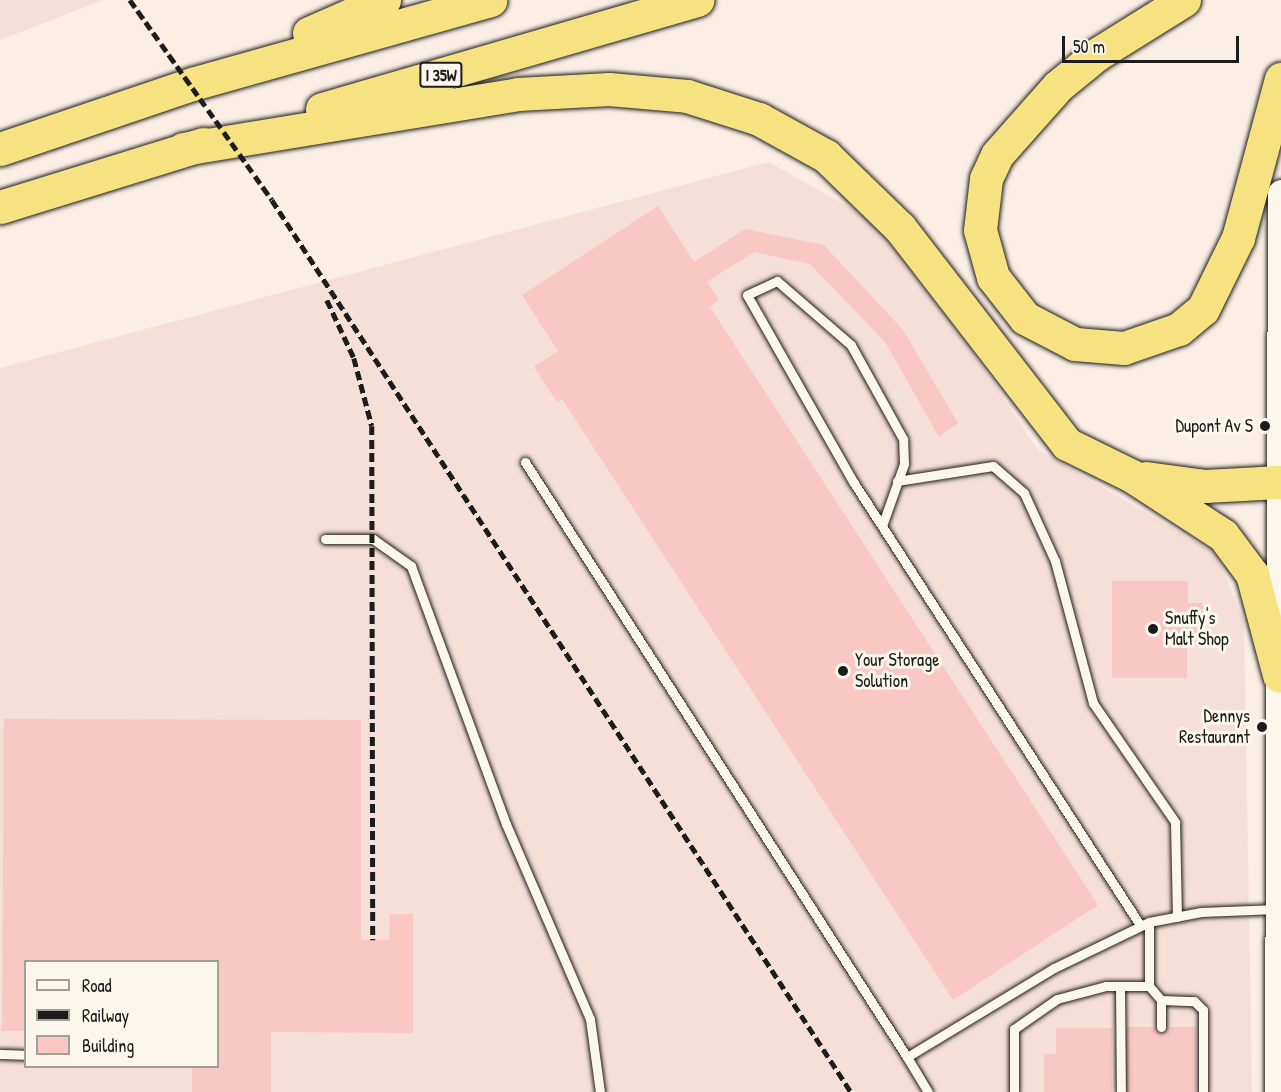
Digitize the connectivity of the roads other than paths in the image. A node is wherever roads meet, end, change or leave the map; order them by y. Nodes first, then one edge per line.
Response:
1 (384, 0) edge
2 (490, 0) edge
3 (698, 0) edge
4 (1184, 0) edge
5 (1281, 79) edge
6 (192, 84) junction
7 (0, 149) edge
8 (183, 149) junction
9 (1281, 193) edge
10 (0, 207) edge
11 (525, 462) dead end
12 (1132, 476) junction
13 (897, 482) junction
14 (1280, 482) edge
15 (882, 526) junction
16 (325, 540) dead end
17 (1279, 675) junction
18 (1280, 909) edge
19 (1177, 917) junction
20 (1144, 924) junction
21 (1120, 986) junction
22 (1149, 986) junction
23 (1161, 1000) junction
24 (1161, 1028) dead end
25 (0, 1054) edge
26 (24, 1055) edge
27 (907, 1057) junction
28 (600, 1092) edge
29 (928, 1092) edge
30 (1014, 1092) edge
31 (1121, 1092) edge
32 (1203, 1092) edge
33 (1278, 1092) edge

1 - 6 highway
2 - 6 highway
3 - 8 highway, I 35W
4 - 5 highway
6 - 7 highway
8 - 10 highway, I 35W
8 - 12 highway
9 - 14 main road
11 - 27 lane
12 - 14 highway
12 - 17 highway
13 - 15 lane
13 - 15 lane
13 - 19 lane
14 - 17 main road
15 - 20 lane
16 - 28 lane
17 - 18 main road
18 - 19 lane
18 - 33 main road
19 - 20 lane
20 - 22 lane
20 - 27 lane
21 - 22 lane
21 - 30 lane
21 - 31 lane
22 - 23 lane
23 - 24 lane
23 - 32 lane
25 - 26 lane
27 - 29 lane

